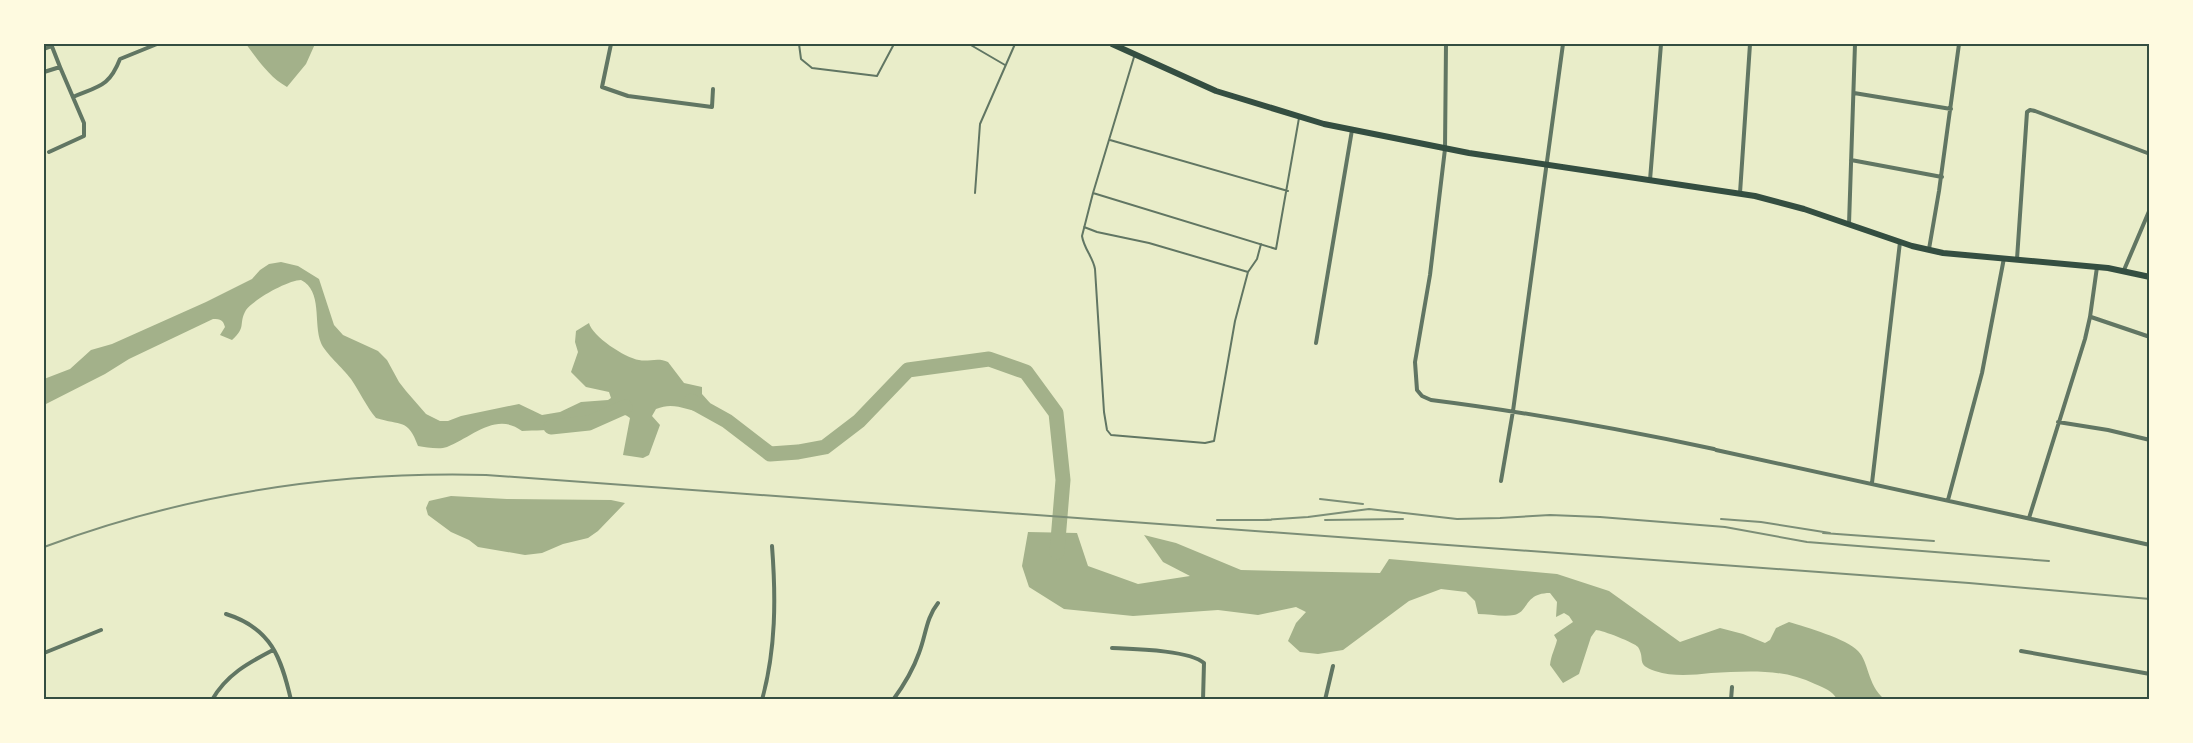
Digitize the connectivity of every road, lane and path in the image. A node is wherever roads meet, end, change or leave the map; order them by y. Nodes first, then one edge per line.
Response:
1 (157, 44) edge
2 (611, 44) edge
3 (799, 44) edge
4 (894, 44) edge
5 (969, 44) edge
6 (1015, 44) edge
7 (1112, 44) edge
8 (1446, 44) edge
9 (1563, 44) edge
10 (1661, 44) edge
11 (1750, 44) edge
12 (1855, 44) edge
13 (1959, 44) edge
14 (51, 45) edge
15 (44, 49) edge
16 (1134, 55) junction
17 (1005, 65) junction
18 (60, 68) junction
19 (44, 72) edge
20 (713, 89) dead end
21 (1854, 93) junction
22 (73, 97) junction
23 (1951, 110) junction
24 (1299, 118) junction
25 (1352, 130) junction
26 (1110, 140) junction
27 (1445, 149) junction
28 (49, 152) dead end
29 (2150, 154) edge
30 (1851, 160) junction
31 (1547, 165) junction
32 (1942, 177) junction
33 (1650, 180) junction
34 (1288, 191) junction
35 (975, 193) dead end
36 (1093, 193) junction
37 (1740, 194) junction
38 (2150, 209) edge
39 (1848, 224) junction
40 (1084, 227) junction
41 (1900, 242) junction
42 (1261, 244) junction
43 (1929, 250) junction
44 (2004, 257) junction
45 (2017, 259) junction
46 (2097, 267) junction
47 (2124, 270) junction
48 (1248, 272) junction
49 (2150, 277) edge
50 (2091, 317) junction
51 (2150, 337) edge
52 (1316, 343) dead end
53 (1513, 411) junction
54 (2058, 423) junction
55 (2150, 440) edge
56 (1501, 481) dead end
57 (1872, 483) junction
58 (1948, 500) junction
59 (2029, 518) junction
60 (2150, 545) edge
61 (772, 546) dead end
62 (938, 603) dead end
63 (226, 614) dead end
64 (101, 630) dead end
65 (1112, 648) dead end
66 (273, 650) junction
67 (2022, 651) dead end
68 (44, 653) edge
69 (1333, 666) dead end
70 (2150, 674) edge
71 (1732, 687) dead end
72 (212, 699) edge
73 (291, 699) edge
74 (762, 699) edge
75 (893, 699) edge
76 (1203, 699) edge
77 (1325, 699) edge
78 (1731, 699) edge

1 - 22 street
2 - 20 street
3 - 4 lane
5 - 17 lane
6 - 17 lane
7 - 16 main road
8 - 27 street
9 - 31 street
10 - 33 street
11 - 37 street
12 - 21 street
13 - 23 street
14 - 15 street
14 - 18 street
16 - 24 main road
16 - 26 lane
17 - 35 lane
18 - 19 street
18 - 22 street
21 - 23 street
21 - 30 street
22 - 28 street
23 - 32 street
24 - 25 main road
24 - 34 lane
25 - 27 main road
25 - 52 street
26 - 34 lane
26 - 36 lane
27 - 31 main road
27 - 53 street
29 - 45 street
30 - 32 street
30 - 39 street
31 - 33 main road
31 - 53 street
32 - 43 street
33 - 37 main road
34 - 42 lane
36 - 40 lane
36 - 42 lane
37 - 39 main road
38 - 47 street
39 - 41 main road
40 - 48 lane
40 - 48 lane
41 - 43 main road
41 - 57 street
42 - 48 lane
43 - 44 main road
44 - 45 main road
44 - 58 street
45 - 46 main road
46 - 47 main road
46 - 50 street
47 - 49 main road
50 - 51 street
50 - 54 street
53 - 56 street
53 - 57 street
54 - 55 street
54 - 59 street
57 - 58 street
58 - 59 street
59 - 60 street
61 - 74 street
62 - 75 street
63 - 66 street
64 - 68 street
65 - 76 street
66 - 72 street
66 - 73 street
67 - 70 street
69 - 77 street
71 - 78 street

